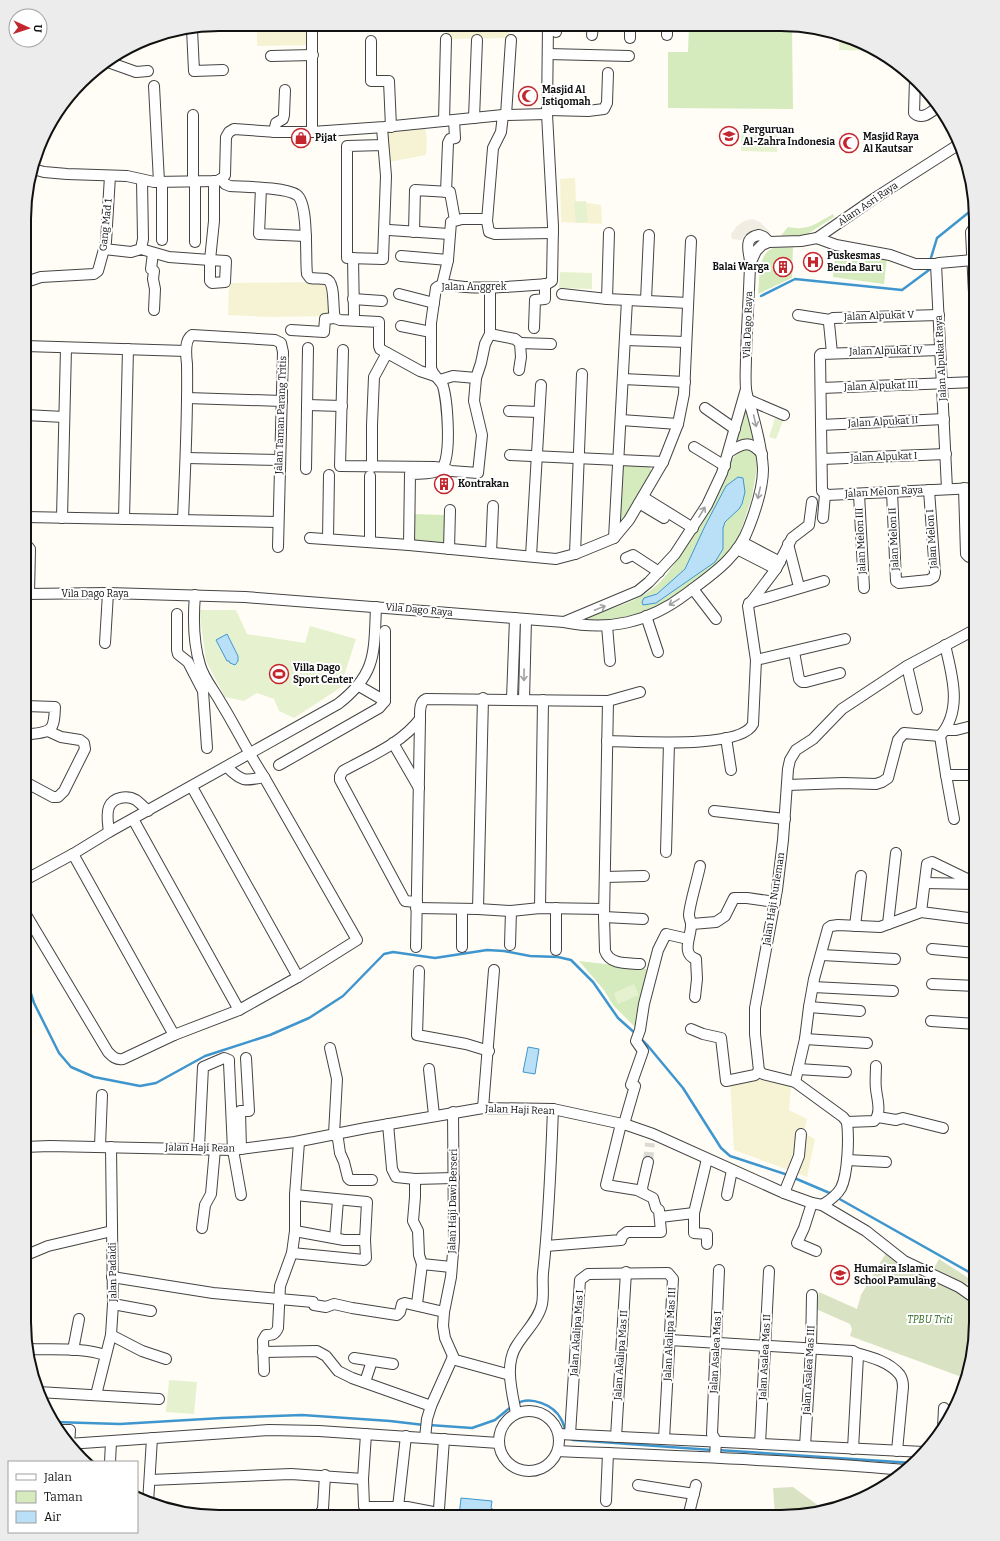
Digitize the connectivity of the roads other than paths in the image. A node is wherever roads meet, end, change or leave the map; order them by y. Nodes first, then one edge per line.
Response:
1 (312, 31) edge
2 (548, 31) edge
3 (630, 31) edge
4 (192, 33) edge
5 (630, 38) dead end
6 (446, 39) dead end
7 (478, 40) dead end
8 (512, 40) dead end
9 (371, 41) dead end
10 (548, 54) junction
11 (313, 55) junction
12 (271, 56) dead end
13 (629, 56) dead end
14 (113, 64) edge
15 (223, 70) dead end
16 (148, 72) dead end
17 (608, 73) dead end
18 (154, 86) dead end
19 (915, 87) edge
20 (285, 90) dead end
21 (934, 110) edge
22 (548, 112) junction
23 (193, 115) dead end
24 (504, 115) junction
25 (474, 118) junction
26 (449, 121) junction
27 (386, 127) junction
28 (274, 132) junction
29 (312, 132) junction
30 (383, 145) junction
31 (955, 147) edge
32 (37, 170) edge
33 (110, 176) junction
34 (142, 180) junction
35 (218, 180) junction
36 (161, 182) junction
37 (194, 182) junction
38 (261, 188) junction
39 (446, 192) junction
40 (487, 219) junction
41 (455, 220) junction
42 (389, 230) dead end
43 (414, 232) junction
44 (553, 233) junction
45 (609, 233) dead end
46 (449, 234) junction
47 (648, 235) dead end
48 (306, 236) junction
49 (817, 238) junction
50 (162, 240) dead end
51 (690, 241) dead end
52 (195, 242) dead end
53 (769, 242) joint
54 (104, 249) junction
55 (141, 249) junction
56 (153, 253) junction
57 (401, 256) dead end
58 (353, 258) junction
59 (448, 260) junction
60 (936, 264) junction
61 (969, 264) edge
62 (31, 280) edge
63 (545, 284) junction
64 (442, 285) junction
65 (490, 288) junction
66 (400, 294) dead end
67 (562, 294) dead end
68 (353, 299) junction
69 (607, 299) junction
70 (627, 300) junction
71 (646, 300) junction
72 (382, 301) dead end
73 (688, 302) junction
74 (434, 303) junction
75 (154, 310) dead end
76 (354, 315) dead end
77 (798, 315) dead end
78 (939, 315) junction
79 (335, 318) junction
80 (830, 320) junction
81 (401, 326) dead end
82 (534, 328) dead end
83 (291, 330) dead end
84 (431, 332) junction
85 (490, 334) junction
86 (625, 340) junction
87 (686, 342) junction
88 (520, 343) junction
89 (552, 344) dead end
90 (31, 346) edge
91 (66, 348) junction
92 (308, 348) dead end
93 (128, 349) junction
94 (343, 350) dead end
95 (940, 350) junction
96 (186, 351) junction
97 (387, 353) junction
98 (832, 353) junction
99 (519, 370) dead end
100 (582, 374) dead end
101 (437, 378) junction
102 (476, 378) junction
103 (623, 379) junction
104 (685, 382) junction
105 (969, 383) edge
106 (541, 385) dead end
107 (942, 385) junction
108 (821, 388) junction
109 (746, 389) junction
110 (187, 398) junction
111 (749, 400) junction
112 (282, 401) junction
113 (307, 405) junction
114 (342, 406) junction
115 (705, 408) dead end
116 (509, 411) dead end
117 (540, 412) junction
118 (31, 415) edge
119 (784, 415) dead end
120 (64, 417) junction
121 (944, 419) junction
122 (621, 420) junction
123 (678, 424) junction
124 (821, 425) junction
125 (735, 429) junction
126 (694, 447) dead end
127 (729, 452) junction
128 (762, 454) junction
129 (946, 454) junction
130 (510, 455) dead end
131 (537, 456) junction
132 (186, 458) junction
133 (578, 458) junction
134 (822, 459) junction
135 (280, 460) junction
136 (619, 460) junction
137 (663, 462) junction
138 (724, 466) junction
139 (443, 468) junction
140 (306, 469) dead end
141 (371, 471) junction
142 (329, 476) dead end
143 (964, 488) junction
144 (969, 488) edge
145 (947, 489) junction
146 (928, 490) junction
147 (823, 492) junction
148 (892, 492) junction
149 (858, 494) junction
150 (641, 500) junction
151 (812, 502) dead end
152 (493, 506) dead end
153 (450, 510) dead end
154 (31, 517) edge
155 (62, 518) junction
156 (823, 518) dead end
157 (124, 519) junction
158 (184, 520) junction
159 (278, 522) junction
160 (691, 531) junction
161 (310, 538) dead end
162 (614, 538) junction
163 (328, 539) junction
164 (370, 542) junction
165 (788, 544) junction
166 (408, 545) junction
167 (740, 546) junction
168 (278, 547) dead end
169 (449, 549) junction
170 (491, 553) junction
171 (575, 554) junction
172 (969, 555) edge
173 (531, 556) junction
174 (626, 558) dead end
175 (778, 566) junction
176 (659, 572) junction
177 (824, 581) dead end
178 (900, 583) joint
179 (799, 587) junction
180 (864, 588) dead end
181 (693, 589) junction
182 (108, 593) junction
183 (31, 594) edge
184 (195, 595) junction
185 (749, 603) junction
186 (376, 607) junction
187 (177, 614) dead end
188 (646, 616) junction
189 (515, 618) junction
190 (526, 619) junction
191 (716, 619) dead end
192 (564, 622) junction
193 (607, 626) junction
194 (385, 631) dead end
195 (969, 633) edge
196 (845, 639) dead end
197 (106, 643) dead end
198 (945, 645) junction
199 (658, 652) dead end
200 (794, 652) junction
201 (756, 660) junction
202 (610, 661) dead end
203 (907, 666) junction
204 (840, 673) dead end
205 (359, 686) junction
206 (207, 690) junction
207 (640, 692) dead end
208 (483, 698) junction
209 (512, 699) junction
210 (524, 700) junction
211 (543, 700) junction
212 (385, 701) junction
213 (608, 701) junction
214 (31, 706) edge
215 (918, 709) dead end
216 (420, 719) junction
217 (969, 727) edge
218 (48, 731) junction
219 (943, 733) junction
220 (31, 734) dead end
221 (726, 738) junction
222 (607, 740) junction
223 (393, 743) junction
224 (669, 743) junction
225 (207, 748) dead end
226 (249, 754) junction
227 (280, 765) dead end
228 (227, 767) junction
229 (731, 770) dead end
230 (969, 775) edge
231 (946, 776) junction
232 (264, 777) junction
233 (31, 785) edge
234 (788, 785) junction
235 (192, 787) junction
236 (420, 789) junction
237 (148, 811) junction
238 (714, 811) dead end
239 (133, 819) junction
240 (785, 819) junction
241 (954, 819) dead end
242 (109, 832) junction
243 (666, 852) dead end
244 (896, 853) dead end
245 (73, 854) junction
246 (700, 866) dead end
247 (644, 876) dead end
248 (861, 876) dead end
249 (31, 877) edge
250 (605, 877) junction
251 (969, 880) edge
252 (925, 883) junction
253 (969, 883) edge
254 (775, 902) junction
255 (416, 905) junction
256 (540, 908) junction
257 (556, 908) junction
258 (462, 909) junction
259 (478, 909) junction
260 (511, 911) junction
261 (921, 912) junction
262 (604, 913) junction
263 (969, 918) edge
264 (644, 919) dead end
265 (31, 923) edge
266 (692, 924) junction
267 (888, 924) junction
268 (855, 926) junction
269 (688, 939) junction
270 (510, 945) dead end
271 (416, 946) dead end
272 (462, 947) dead end
273 (932, 949) dead end
274 (556, 950) dead end
275 (969, 952) edge
276 (822, 955) junction
277 (895, 959) dead end
278 (640, 964) dead end
279 (494, 970) dead end
280 (419, 971) dead end
281 (298, 977) junction
282 (932, 984) dead end
283 (969, 986) edge
284 (813, 987) junction
285 (893, 991) dead end
286 (695, 997) dead end
287 (809, 1007) junction
288 (239, 1010) junction
289 (860, 1011) dead end
290 (931, 1022) dead end
291 (969, 1024) edge
292 (691, 1029) dead end
293 (174, 1035) junction
294 (805, 1039) junction
295 (867, 1042) dead end
296 (330, 1048) dead end
297 (489, 1051) junction
298 (246, 1058) dead end
299 (876, 1066) dead end
300 (429, 1069) dead end
301 (798, 1069) junction
302 (759, 1071) junction
303 (846, 1072) dead end
304 (795, 1082) junction
305 (102, 1095) dead end
306 (483, 1108) junction
307 (553, 1109) junction
308 (453, 1112) junction
309 (434, 1115) junction
310 (878, 1116) junction
311 (847, 1122) junction
312 (388, 1124) junction
313 (622, 1124) junction
314 (943, 1128) dead end
315 (334, 1134) junction
316 (801, 1134) dead end
317 (299, 1142) junction
318 (100, 1146) junction
319 (31, 1147) edge
320 (111, 1147) junction
321 (199, 1148) junction
322 (215, 1149) junction
323 (237, 1149) junction
324 (706, 1159) junction
325 (846, 1160) junction
326 (648, 1162) tunnel mouth
327 (886, 1162) dead end
328 (732, 1170) junction
329 (454, 1178) junction
330 (415, 1179) junction
331 (372, 1180) dead end
332 (643, 1192) junction
333 (784, 1193) junction
334 (241, 1194) dead end
335 (727, 1195) dead end
336 (296, 1196) junction
337 (338, 1200) junction
338 (825, 1201) junction
339 (694, 1213) junction
340 (660, 1217) junction
341 (202, 1228) dead end
342 (112, 1231) junction
343 (295, 1231) junction
344 (336, 1238) junction
345 (365, 1240) junction
346 (706, 1244) dead end
347 (546, 1246) junction
348 (816, 1251) dead end
349 (31, 1253) edge
350 (292, 1253) junction
351 (422, 1264) junction
352 (451, 1267) junction
353 (719, 1270) dead end
354 (769, 1271) dead end
355 (626, 1272) junction
356 (112, 1277) junction
357 (969, 1294) edge
358 (812, 1295) dead end
359 (280, 1299) junction
360 (113, 1304) junction
361 (417, 1304) junction
362 (151, 1311) dead end
363 (444, 1312) junction
364 (79, 1319) dead end
365 (110, 1335) junction
366 (670, 1340) junction
367 (717, 1344) junction
368 (766, 1346) junction
369 (33, 1349) edge
370 (811, 1349) junction
371 (73, 1350) junction
372 (263, 1352) junction
373 (856, 1353) junction
374 (106, 1355) junction
375 (354, 1358) dead end
376 (166, 1359) dead end
377 (452, 1359) junction
378 (372, 1361) junction
379 (393, 1364) dead end
380 (264, 1370) dead end
381 (510, 1375) junction
382 (365, 1382) junction
383 (44, 1392) edge
384 (96, 1395) junction
385 (159, 1399) dead end
386 (431, 1406) junction
387 (944, 1408) dead end
388 (515, 1409) junction
389 (944, 1417) edge
390 (426, 1429) junction
391 (65, 1430) edge
392 (366, 1434) junction
393 (559, 1434) junction
394 (570, 1434) junction
395 (69, 1436) edge
396 (406, 1436) junction
397 (616, 1437) junction
398 (152, 1438) junction
399 (444, 1439) junction
400 (664, 1439) junction
401 (711, 1439) junction
402 (111, 1442) junction
403 (499, 1443) junction
404 (77, 1444) edge
405 (760, 1444) junction
406 (805, 1446) junction
407 (853, 1449) junction
408 (558, 1451) junction
409 (897, 1451) junction
410 (917, 1452) edge
411 (608, 1453) junction
412 (710, 1457) junction
413 (110, 1461) edge
414 (898, 1469) edge
415 (325, 1475) junction
416 (363, 1478) junction
417 (150, 1480) junction
418 (638, 1485) dead end
419 (149, 1497) edge
420 (606, 1501) dead end
421 (322, 1510) edge
422 (390, 1510) edge
423 (398, 1510) edge
424 (437, 1510) edge
425 (690, 1510) edge

1 - 11 street
2 - 10 street
3 - 5 street
4 - 15 street
6 - 26 street
7 - 25 street
8 - 24 street
9 - 27 street
10 - 13 street
10 - 22 street
11 - 12 street
11 - 29 street
14 - 16 street
17 - 22 street
18 - 36 street
19 - 21 street
20 - 28 street
22 - 24 street
22 - 44 street
23 - 37 street
24 - 25 street
24 - 40 street
25 - 26 street
26 - 27 street
26 - 39 street
27 - 29 street
27 - 30 street
28 - 29 street
28 - 35 street
30 - 58 street
30 - 58 street
31 - 49 street, Alam Asri Raya
32 - 33 street
33 - 34 street
33 - 54 street, Gang Mad 1
34 - 36 street
34 - 55 street
35 - 37 street
35 - 38 street
35 - 56 street
36 - 37 street
36 - 50 street
37 - 52 street
38 - 48 street
38 - 48 street
39 - 41 street
39 - 43 street
40 - 41 street
40 - 44 street
41 - 46 street
42 - 43 street
43 - 46 street
44 - 63 street
45 - 69 street
46 - 59 street
47 - 71 street
48 - 79 street
49 - 53 street, Alam Asri Raya
49 - 60 street
51 - 73 street
53 - 109 street, Vila Dago Raya
54 - 55 street
54 - 62 street, Gang Mad 1
55 - 56 street
56 - 75 street
57 - 59 street
58 - 68 street
59 - 64 street
60 - 61 street
60 - 78 street, Jalan Alpukat Raya
63 - 65 street, Jalan Anggrek
63 - 82 street
64 - 65 street, Jalan Anggrek
64 - 74 street, Jalan Anggrek
65 - 85 street
66 - 74 street
67 - 69 street
68 - 72 street
68 - 76 street
69 - 70 street
70 - 71 street
70 - 86 street
71 - 73 street
73 - 87 street
74 - 84 street, Jalan Anggrek
77 - 80 street
78 - 80 street, Jalan Alpukat V
78 - 95 street, Jalan Alpukat Raya
79 - 83 street
79 - 97 street
80 - 98 street, Jalan Alpukat V
81 - 84 street
84 - 101 street, Jalan Anggrek
85 - 88 street
85 - 102 street
86 - 87 street
86 - 103 street
87 - 104 street
88 - 89 street
88 - 99 street
90 - 91 street
91 - 93 street
91 - 120 street
92 - 113 street
93 - 96 street
93 - 157 street
94 - 114 street
95 - 98 street, Jalan Alpukat IV
95 - 107 street, Jalan Alpukat Raya
96 - 110 street, Jalan Taman Parang Tritis
96 - 112 street, Jalan Taman Parang Tritis
97 - 101 street
97 - 141 street
98 - 108 street
100 - 133 street
101 - 102 street
101 - 139 street, Jalan Anggrek
102 - 139 street
103 - 104 street
103 - 122 street
104 - 123 street
105 - 107 street, Jalan Alpukat III
106 - 117 street
107 - 108 street, Jalan Alpukat III
107 - 121 street, Jalan Alpukat Raya
108 - 124 street
109 - 111 street, Vila Dago Raya
109 - 125 street, Vila Dago Raya
110 - 112 street
110 - 132 street, Jalan Taman Parang Tritis
111 - 119 street
111 -> 128 street, Vila Dago Raya
112 - 135 street, Jalan Taman Parang Tritis
113 - 114 street
113 - 140 street
114 - 141 street
115 - 125 street
116 - 117 street
117 - 131 street
118 - 120 street
120 - 155 street
121 - 124 street, Jalan Alpukat II
121 - 129 street, Jalan Alpukat Raya
122 - 123 street
122 - 136 street
123 - 137 street
124 - 134 street
125 - 127 street, Vila Dago Raya
126 - 138 street
127 - 128 street
127 - 138 street, Vila Dago Raya
128 -> 167 street, Vila Dago Raya
129 - 134 street, Jalan Alpukat I
129 - 145 street, Jalan Alpukat Raya
130 - 131 street
131 - 133 street
131 - 173 street
132 - 135 street
132 - 158 street, Jalan Taman Parang Tritis
133 - 136 street
133 - 171 street
134 - 147 street
135 - 159 street, Jalan Taman Parang Tritis
136 - 137 street
136 - 162 street
137 - 150 street
160 -> 138 street, Vila Dago Raya
139 - 141 street
139 - 166 street
141 - 164 street
142 - 163 street
143 - 144 street, Jalan Melon Raya
143 - 145 street, Jalan Melon Raya
143 - 172 street
145 - 146 street, Jalan Melon Raya
146 - 148 street, Jalan Melon Raya
146 - 178 street, Jalan Melon I
147 - 149 street, Jalan Melon Raya
147 - 156 street
148 - 149 street, Jalan Melon Raya
148 - 178 street, Jalan Melon II
149 - 180 street, Jalan Melon III
150 - 160 street
150 - 162 street
151 - 165 street
152 - 170 street
153 - 169 street
154 - 155 street
155 - 157 street
157 - 158 street
158 - 159 street
159 - 168 street, Jalan Taman Parang Tritis
160 - 176 street, Vila Dago Raya
161 - 163 street
162 - 171 street
163 - 164 street
164 - 166 street
165 - 175 street
165 - 179 street
166 - 169 street
167 - 175 street
167 - 181 street, Vila Dago Raya
169 - 170 street
170 - 173 street
171 - 173 street
174 - 176 street
175 - 185 street
192 -> 176 street, Vila Dago Raya
177 - 179 street
179 - 185 street
181 -> 188 street, Vila Dago Raya
181 - 191 street
182 - 183 street, Vila Dago Raya
182 - 184 street, Vila Dago Raya
182 - 197 street
184 - 186 street, Vila Dago Raya
184 - 206 street
185 - 201 street
186 - 189 street, Vila Dago Raya
186 - 205 street
187 - 206 street
188 - 193 street, Vila Dago Raya
188 - 199 street
189 - 190 street, Vila Dago Raya
189 - 209 street
190 - 192 street, Vila Dago Raya
190 -> 210 street
192 - 193 street, Vila Dago Raya
193 - 202 street
194 - 212 street
195 - 198 street, Jalan Haji Nurleman
196 - 200 street
198 - 203 street, Jalan Haji Nurleman
198 - 219 street
200 - 201 street
200 - 204 street
201 - 221 street
203 - 215 street
203 - 234 street, Jalan Haji Nurleman
205 - 212 street
205 - 226 street
206 - 225 street
206 - 226 street
207 - 213 street
208 - 209 street
208 - 216 street
208 - 259 street
209 - 210 street
210 - 211 street
211 - 213 street
211 - 256 street
212 - 227 street
213 - 222 street
214 - 218 street
216 - 223 street
216 - 236 street
217 - 219 street
218 - 220 street
218 - 233 street
219 - 231 street
219 - 234 street
221 - 224 street
221 - 229 street
222 - 224 street
222 - 250 street
223 - 236 street
223 - 255 street
224 - 243 street
226 - 228 street
226 - 232 street
228 - 232 street
228 - 235 street
230 - 231 street
231 - 241 street
232 - 281 street
234 - 240 street, Jalan Haji Nurleman
235 - 237 street
235 - 281 street
236 - 255 street
237 - 239 street
237 - 242 street
238 - 240 street
239 - 242 street
239 - 288 street
240 - 254 street, Jalan Haji Nurleman
242 - 245 street
244 - 267 street
245 - 249 street
245 - 293 street
246 - 266 street
247 - 250 street
248 - 268 street
250 - 262 street
251 - 252 street
252 - 253 street
252 - 261 street
254 - 266 street
254 - 302 street, Jalan Haji Nurleman
255 - 258 street
255 - 271 street
256 - 257 street
256 - 260 street
257 - 262 street
257 - 274 street
258 - 259 street
258 - 272 street
259 - 260 street
260 - 270 street
261 - 263 street
261 - 267 street
262 - 264 street
262 - 278 street
265 - 293 street
266 - 269 street
267 - 268 street
268 - 276 street
269 - 286 street
269 - 313 street
273 - 275 street
276 - 277 street
276 - 284 street
279 - 297 street
280 - 297 street
281 - 288 street
282 - 283 street
284 - 285 street
284 - 287 street
287 - 289 street
287 - 294 street
288 - 293 street
290 - 291 street
292 - 302 street
294 - 295 street
294 - 301 street
296 - 315 street
297 - 306 street
298 - 323 street
299 - 310 street
300 - 309 street
301 - 303 street
301 - 304 street
302 - 304 street
304 - 311 street
305 - 318 street
306 - 307 street, Jalan Haji Rean
306 - 308 street, Jalan Haji Rean
307 - 313 street, Jalan Haji Rean
307 - 347 street
308 - 309 street, Jalan Haji Rean
308 - 329 street, Jalan Haji Dawi Berseri
309 - 312 street, Jalan Haji Rean
310 - 311 street
310 - 314 street
311 - 325 street
312 - 315 street, Jalan Haji Rean
312 - 330 street
313 - 324 street, Jalan Haji Rean
313 - 332 street
315 - 317 street, Jalan Haji Rean
315 - 331 street
316 - 333 street
317 - 323 street, Jalan Haji Rean
317 - 336 street
318 - 319 street, Jalan Haji Rean
318 - 320 street, Jalan Haji Rean
320 - 321 street, Jalan Haji Rean
320 - 342 street, Jalan Padaidi
321 - 322 street, Jalan Haji Rean
321 - 323 street
322 - 323 street, Jalan Haji Rean
322 - 341 street
323 - 334 street
324 - 328 street, Jalan Haji Rean
324 - 339 street
325 - 327 street
325 - 338 street
326 - 332 street
328 - 333 street, Jalan Haji Rean
328 - 335 street
329 - 330 street
329 - 352 street, Jalan Haji Dawi Berseri
330 - 351 street
332 - 340 street
333 - 338 street, Jalan Haji Rean
336 - 337 street
336 - 343 street
337 - 344 street
337 - 345 street
338 - 348 street
338 - 357 street, Jalan Haji Rean
339 - 340 street
339 - 346 street
340 - 347 street
342 - 349 street
342 - 356 street, Jalan Padaidi
343 - 344 street
343 - 350 street
344 - 345 street
345 - 350 street
347 - 381 street
350 - 359 street
351 - 352 street
351 - 361 street
352 - 363 street, Jalan Haji Dawi Berseri
353 - 367 street, Jalan Asalea Mas I
354 - 368 street, Jalan Asalea Mas II
355 - 366 street, Jalan Akalipa Mas III
355 - 394 street, Jalan Akalipa Mas I
355 - 397 street, Jalan Akalipa Mas II
356 - 359 street
356 - 360 street, Jalan Padaidi
358 - 370 street, Jalan Asalea Mas III
359 - 361 street
359 - 372 street
360 - 362 street
360 - 365 street, Jalan Padaidi
361 - 363 street
363 - 377 street, Jalan Haji Dawi Berseri
364 - 371 street
365 - 374 street, Jalan Padaidi
365 - 376 street
366 - 367 street
366 - 400 street, Jalan Akalipa Mas III
367 - 368 street
367 - 401 street, Jalan Asalea Mas I
368 - 370 street
368 - 405 street, Jalan Asalea Mas II
369 - 371 street
370 - 373 street
370 - 406 street, Jalan Asalea Mas III
371 - 374 street
372 - 380 street
372 - 382 street
373 - 407 street
373 - 409 street
374 - 384 street, Jalan Padaidi
375 - 378 street
377 - 381 street
377 - 386 street
378 - 379 street
378 - 382 street
381 - 388 street
382 - 386 street
383 - 384 street
384 - 385 street
386 - 390 street
387 - 389 street
388 - 393 street
388 - 403 street
390 - 396 street
390 - 399 street
391 - 395 street
392 - 396 street
392 - 398 street
392 - 416 street
393 - 394 street
393 - 408 street
394 - 397 street
396 - 423 street
397 - 400 street
398 - 402 street
398 - 417 street
399 - 403 street
399 - 424 street
400 - 401 street
401 - 405 street
401 - 412 street, Jalan Asalea Mas I
402 - 404 street
402 - 413 street
403 - 408 street
405 - 406 street
406 - 407 street
407 - 409 street
408 - 411 street
409 - 410 street
411 - 412 street
411 - 420 street
412 - 414 street
415 - 416 street
415 - 417 street
415 - 421 street
416 - 422 street
417 - 419 street
418 - 425 street

